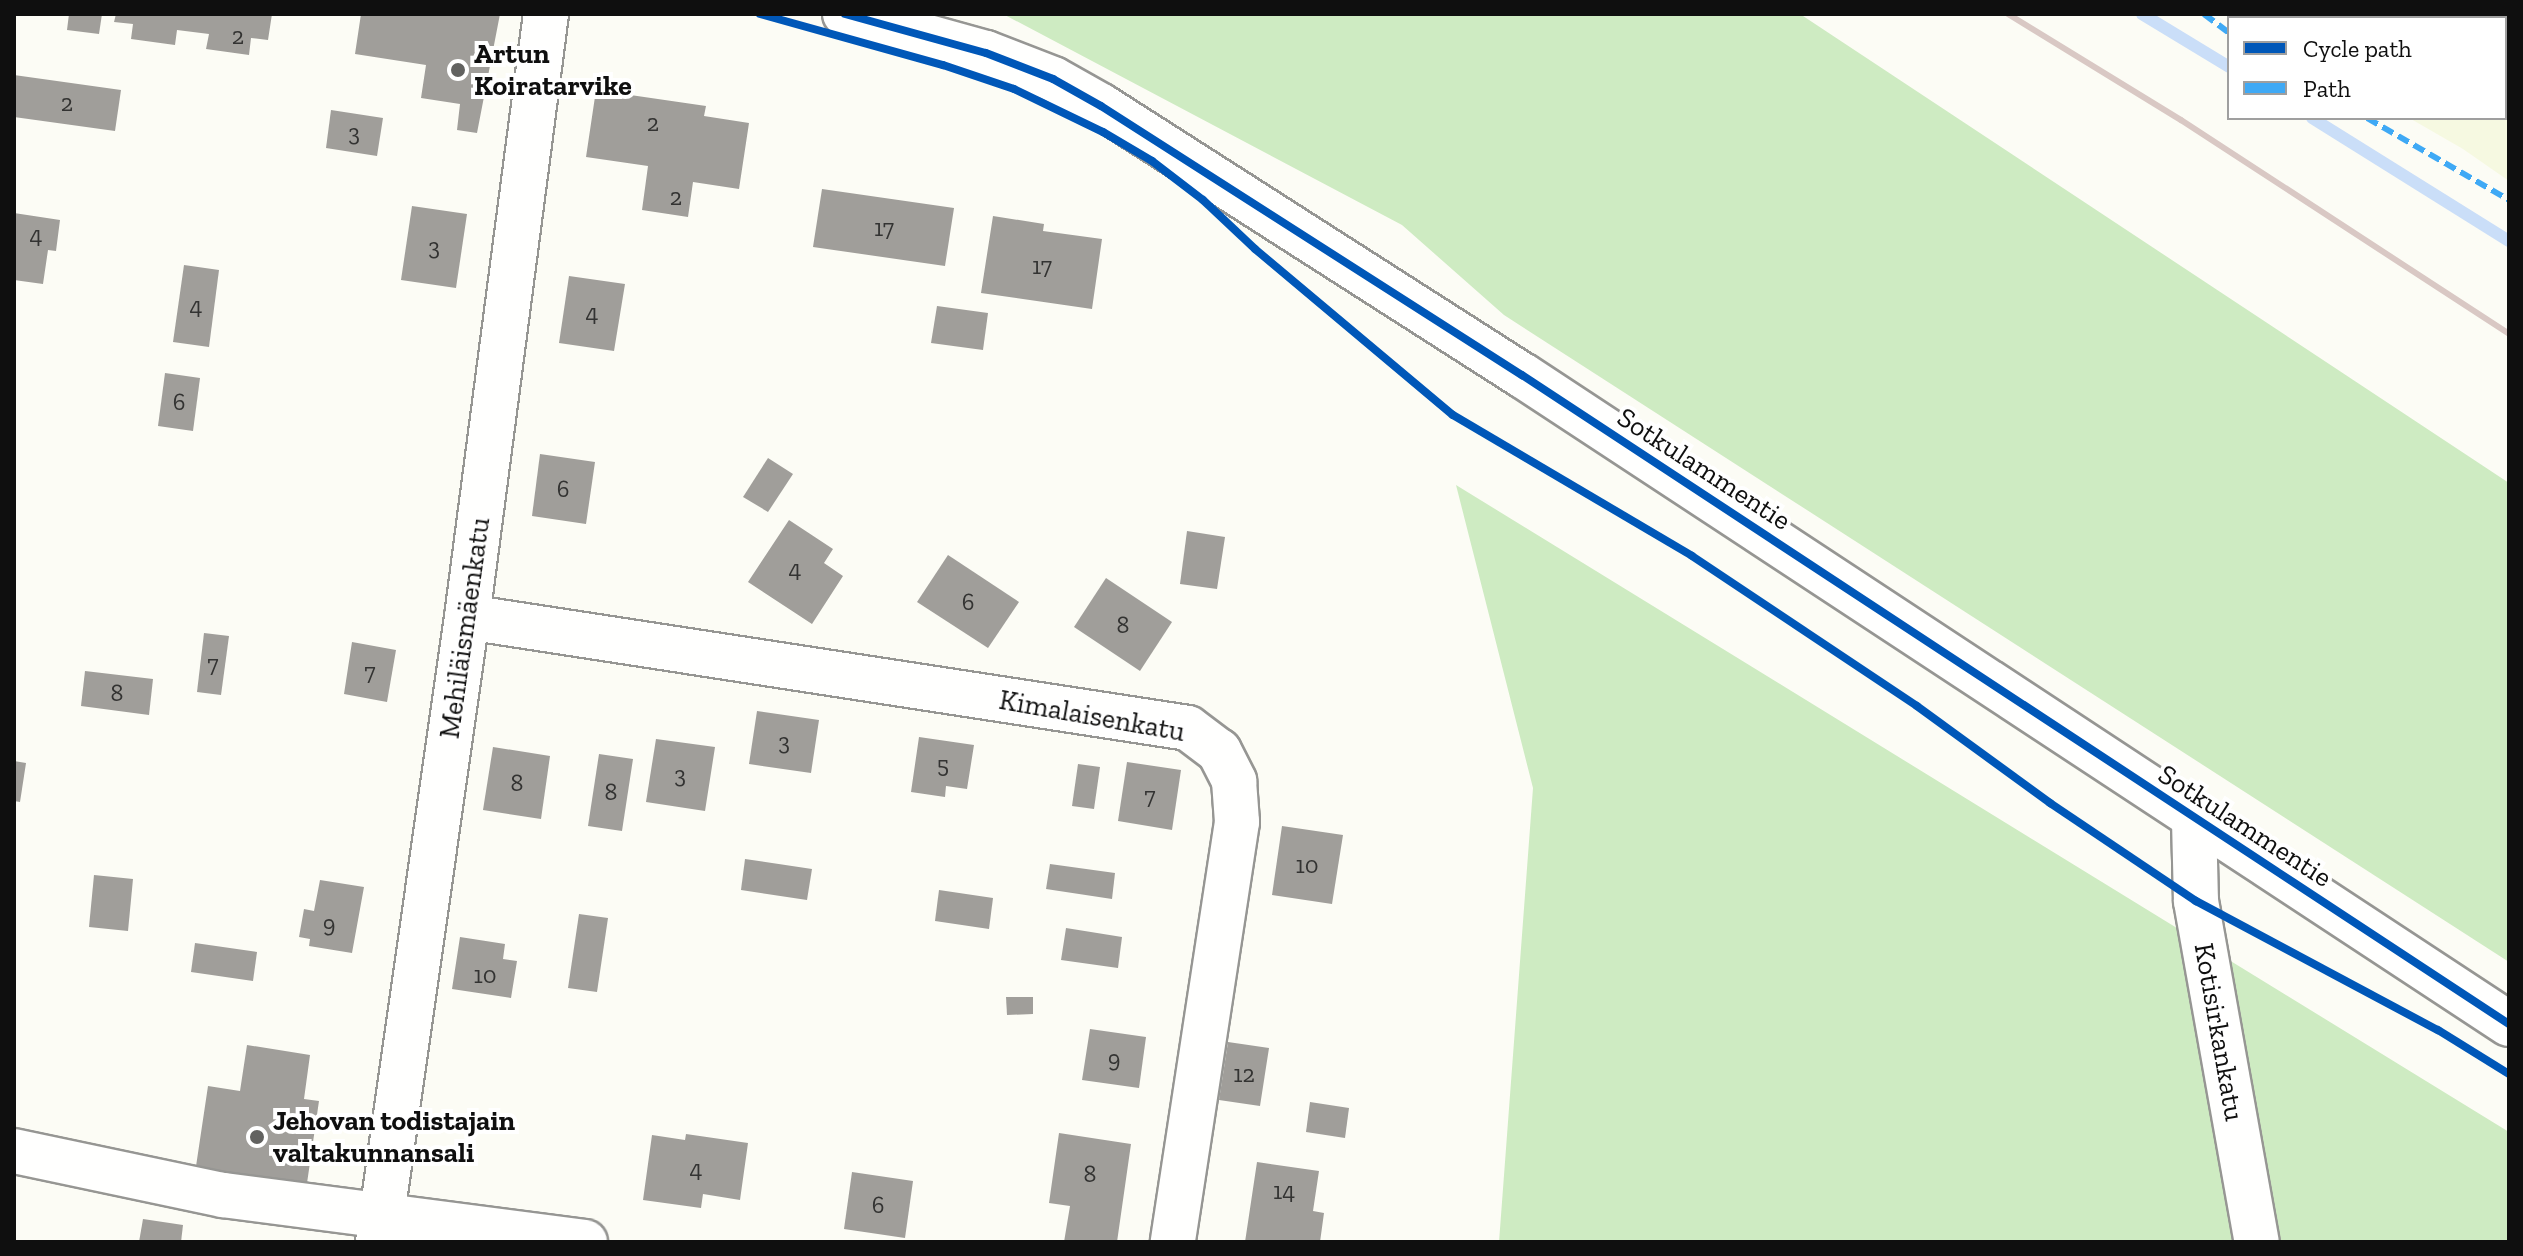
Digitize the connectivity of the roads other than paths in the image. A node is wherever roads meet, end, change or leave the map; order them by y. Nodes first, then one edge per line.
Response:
1 (546, 14) edge
2 (845, 14) edge
3 (467, 617) junction
4 (2194, 820) junction
5 (2509, 1024) edge
6 (14, 1151) edge
7 (380, 1230) edge
8 (585, 1242) edge
9 (1173, 1242) edge
10 (2257, 1242) edge

1 - 3 street, Mehiläismäenkatu
2 - 4 street, Sotkulammentie
3 - 7 street, Mehiläismäenkatu
3 - 9 street, Kimalaisenkatu
4 - 5 street, Sotkulammentie
4 - 10 street, Kotisirkankatu
6 - 7 street
7 - 8 street

